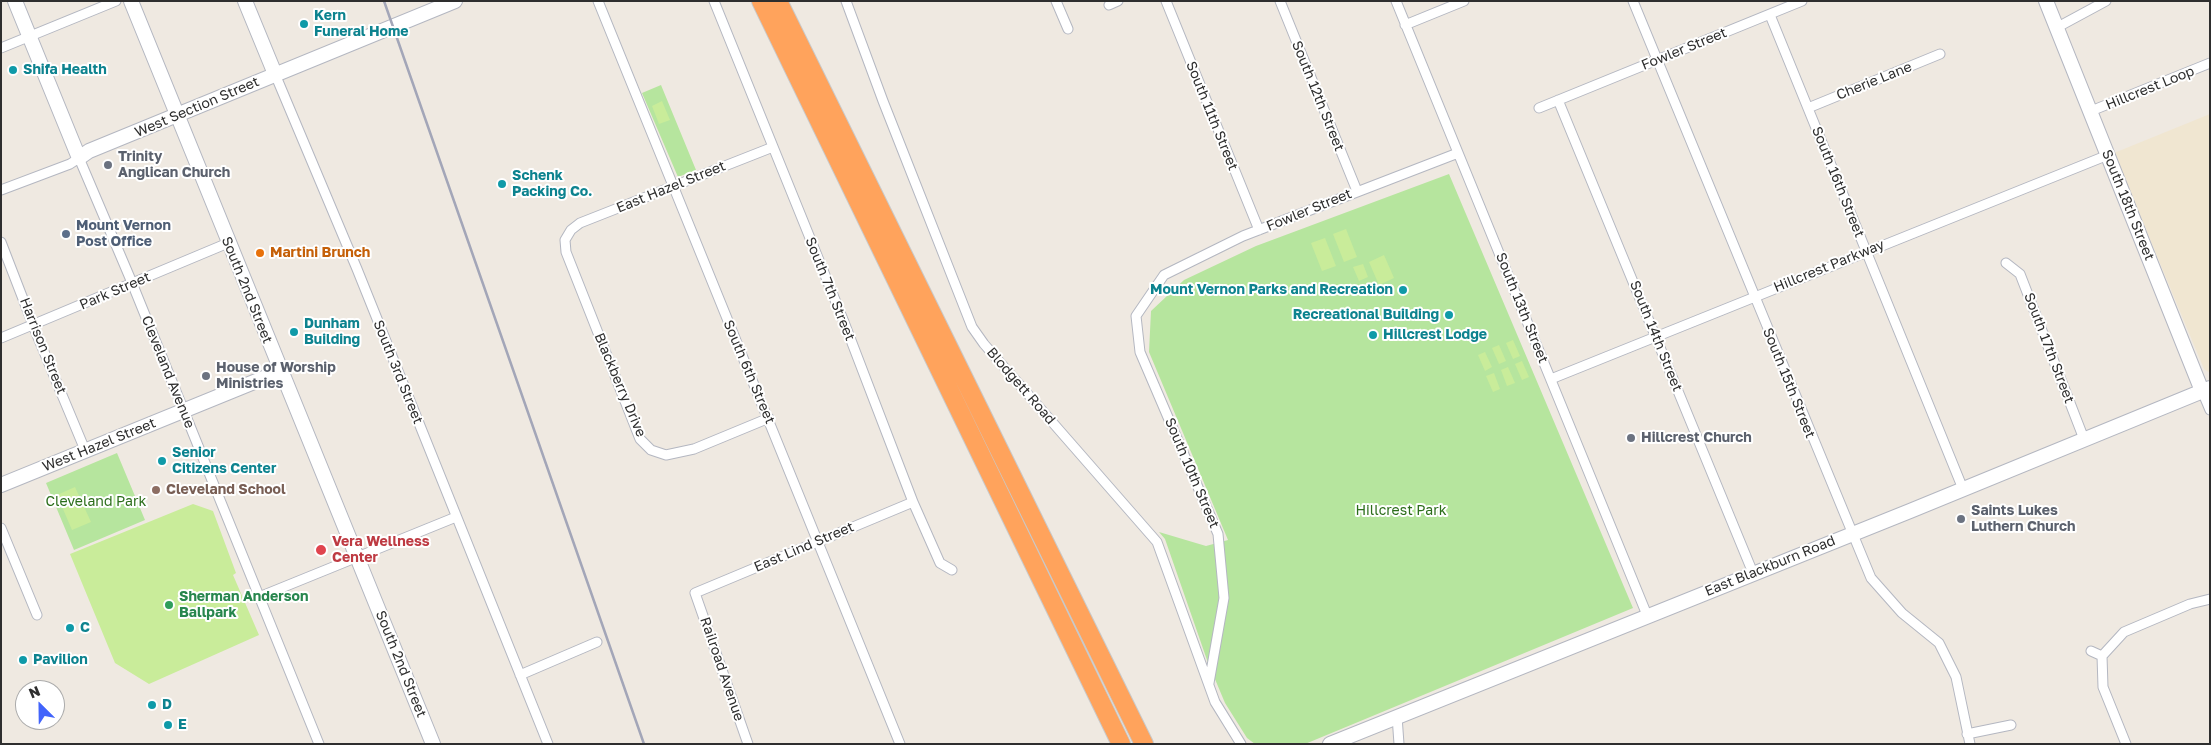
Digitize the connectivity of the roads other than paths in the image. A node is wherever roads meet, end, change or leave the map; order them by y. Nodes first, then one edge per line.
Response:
1 (15, 1) edge
2 (116, 1) edge
3 (131, 1) edge
4 (245, 1) edge
5 (455, 1) edge
6 (598, 1) edge
7 (714, 1) edge
8 (757, 1) edge
9 (761, 1) edge
10 (778, 1) edge
11 (846, 1) edge
12 (1056, 1) edge
13 (1118, 1) edge
14 (1166, 1) edge
15 (1280, 1) edge
16 (1396, 1) edge
17 (1464, 1) edge
18 (1633, 1) edge
19 (1802, 1) edge
20 (2046, 1) edge
21 (2106, 1) edge
22 (1109, 5) dead end
23 (1770, 15) junction
24 (1405, 25) junction
25 (2056, 28) junction
26 (1068, 29) dead end
27 (30, 36) junction
28 (1, 48) edge
29 (1940, 54) dead end
30 (787, 55) junction
31 (1657, 60) junction
32 (2210, 64) edge
33 (275, 74) junction
34 (1558, 100) junction
35 (1539, 108) dead end
36 (1808, 108) junction
37 (2091, 111) junction
38 (176, 115) junction
39 (772, 147) junction
40 (1458, 153) junction
41 (2108, 155) junction
42 (79, 158) junction
43 (672, 188) junction
44 (1, 190) edge
45 (1357, 191) junction
46 (571, 230) joint
47 (1259, 230) junction
48 (1, 242) edge
49 (228, 243) junction
50 (1866, 252) junction
51 (2006, 263) dead end
52 (1164, 275) joint
53 (132, 284) junction
54 (1754, 296) junction
55 (33, 325) junction
56 (1656, 336) junction
57 (1, 338) edge
58 (281, 372) junction
59 (1551, 379) junction
60 (2206, 389) edge
61 (2210, 410) edge
62 (183, 412) junction
63 (769, 418) junction
64 (2084, 439) junction
65 (85, 450) junction
66 (1, 485) edge
67 (1963, 489) junction
68 (913, 502) junction
69 (456, 517) junction
70 (1, 528) edge
71 (1852, 534) junction
72 (817, 541) junction
73 (357, 556) junction
74 (952, 570) dead end
75 (1753, 573) junction
76 (695, 594) joint
77 (259, 597) junction
78 (2210, 599) edge
79 (37, 615) dead end
80 (1647, 615) junction
81 (597, 642) dead end
82 (2090, 651) dead end
83 (2102, 656) junction
84 (520, 675) junction
85 (1209, 684) junction
86 (1397, 716) junction
87 (2011, 725) dead end
88 (1967, 734) junction
89 (319, 744) edge
90 (434, 744) edge
91 (548, 744) edge
92 (748, 744) edge
93 (900, 744) edge
94 (1121, 744) edge
95 (1144, 744) edge
96 (1241, 744) edge
97 (1330, 744) edge
98 (1399, 744) edge
99 (1970, 744) edge
100 (2126, 744) edge

1 - 27 street, Cleveland Avenue
2 - 27 street
3 - 38 street, South 2nd Street
4 - 33 street, South 3rd Street
5 - 33 street, West Section Street
6 - 43 street, South 6th Street
7 - 39 street, South 7th Street
8 - 30 highway
9 - 30 highway
10 - 95 highway
11 - 85 street, Blodgett Road
12 - 26 street
13 - 22 street
14 - 47 street, South 11th Street
15 - 45 street, South 12th Street
16 - 24 street, South 13th Street
17 - 24 street
18 - 31 street, South 15th Street
19 - 23 street, Fowler Street
20 - 25 street, South 18th Street
21 - 25 street
23 - 31 street, Fowler Street
23 - 36 street, South 16th Street
24 - 40 street, South 13th Street
25 - 37 street, South 18th Street
27 - 28 street
27 - 42 street, Cleveland Avenue
29 - 36 street, Cherie Lane
30 - 94 highway
31 - 34 street, Fowler Street
31 - 54 street, South 15th Street
32 - 37 street, Hillcrest Loop
33 - 38 street, West Section Street
33 - 69 street, South 3rd Street
34 - 35 street, Fowler Street
34 - 56 street, South 14th Street
36 - 50 street, South 16th Street
37 - 41 street, South 18th Street
38 - 42 street, West Section Street
38 - 49 street, South 2nd Street
39 - 43 street, East Hazel Street
39 - 68 street, South 7th Street
40 - 45 street, Fowler Street
40 - 59 street, South 13th Street
41 - 50 street, Hillcrest Parkway
41 - 60 street, South 18th Street
42 - 44 street, West Section Street
42 - 53 street, Cleveland Avenue
43 - 46 street, East Hazel Street
43 - 63 street, South 6th Street
45 - 47 street, Fowler Street
46 - 63 street, Blackberry Drive
47 - 52 street, Fowler Street
48 - 55 street, Harrison Street
49 - 53 street, Park Street
49 - 58 street, South 2nd Street
50 - 54 street, Hillcrest Parkway
50 - 67 street, South 16th Street
51 - 64 street, South 17th Street
52 - 85 street, South 10th Street
53 - 55 street, Park Street
53 - 62 street, Cleveland Avenue
54 - 56 street, Hillcrest Parkway
54 - 71 street, South 15th Street
55 - 57 street, Park Street
55 - 65 street, Harrison Street
56 - 59 street, Hillcrest Parkway
56 - 75 street, South 14th Street
58 - 62 street, West Hazel Street
58 - 73 street, South 2nd Street
59 - 80 street, South 13th Street
60 - 61 street, South 18th Street
60 - 64 street, East Blackburn Road
62 - 65 street, West Hazel Street
62 - 77 street, Cleveland Avenue
63 - 72 street, South 6th Street
64 - 67 street, East Blackburn Road
65 - 66 street, West Hazel Street
67 - 71 street, East Blackburn Road
68 - 72 street, East Lind Street
68 - 74 street, South 7th Street
69 - 73 street
69 - 84 street, South 3rd Street
70 - 79 street
71 - 75 street, East Blackburn Road
71 - 88 street, South 15th Street
72 - 76 street, East Lind Street
72 - 93 street, South 6th Street
73 - 77 street
73 - 90 street, South 2nd Street
75 - 80 street, East Blackburn Road
76 - 92 street, Railroad Avenue
77 - 89 street, Cleveland Avenue
78 - 83 street
80 - 86 street, East Blackburn Road
81 - 84 street
82 - 83 street
83 - 100 street
84 - 91 street, South 3rd Street
85 - 96 street, Blodgett Road
86 - 97 street, East Blackburn Road
86 - 98 street
87 - 88 street
88 - 99 street, South 15th Street

